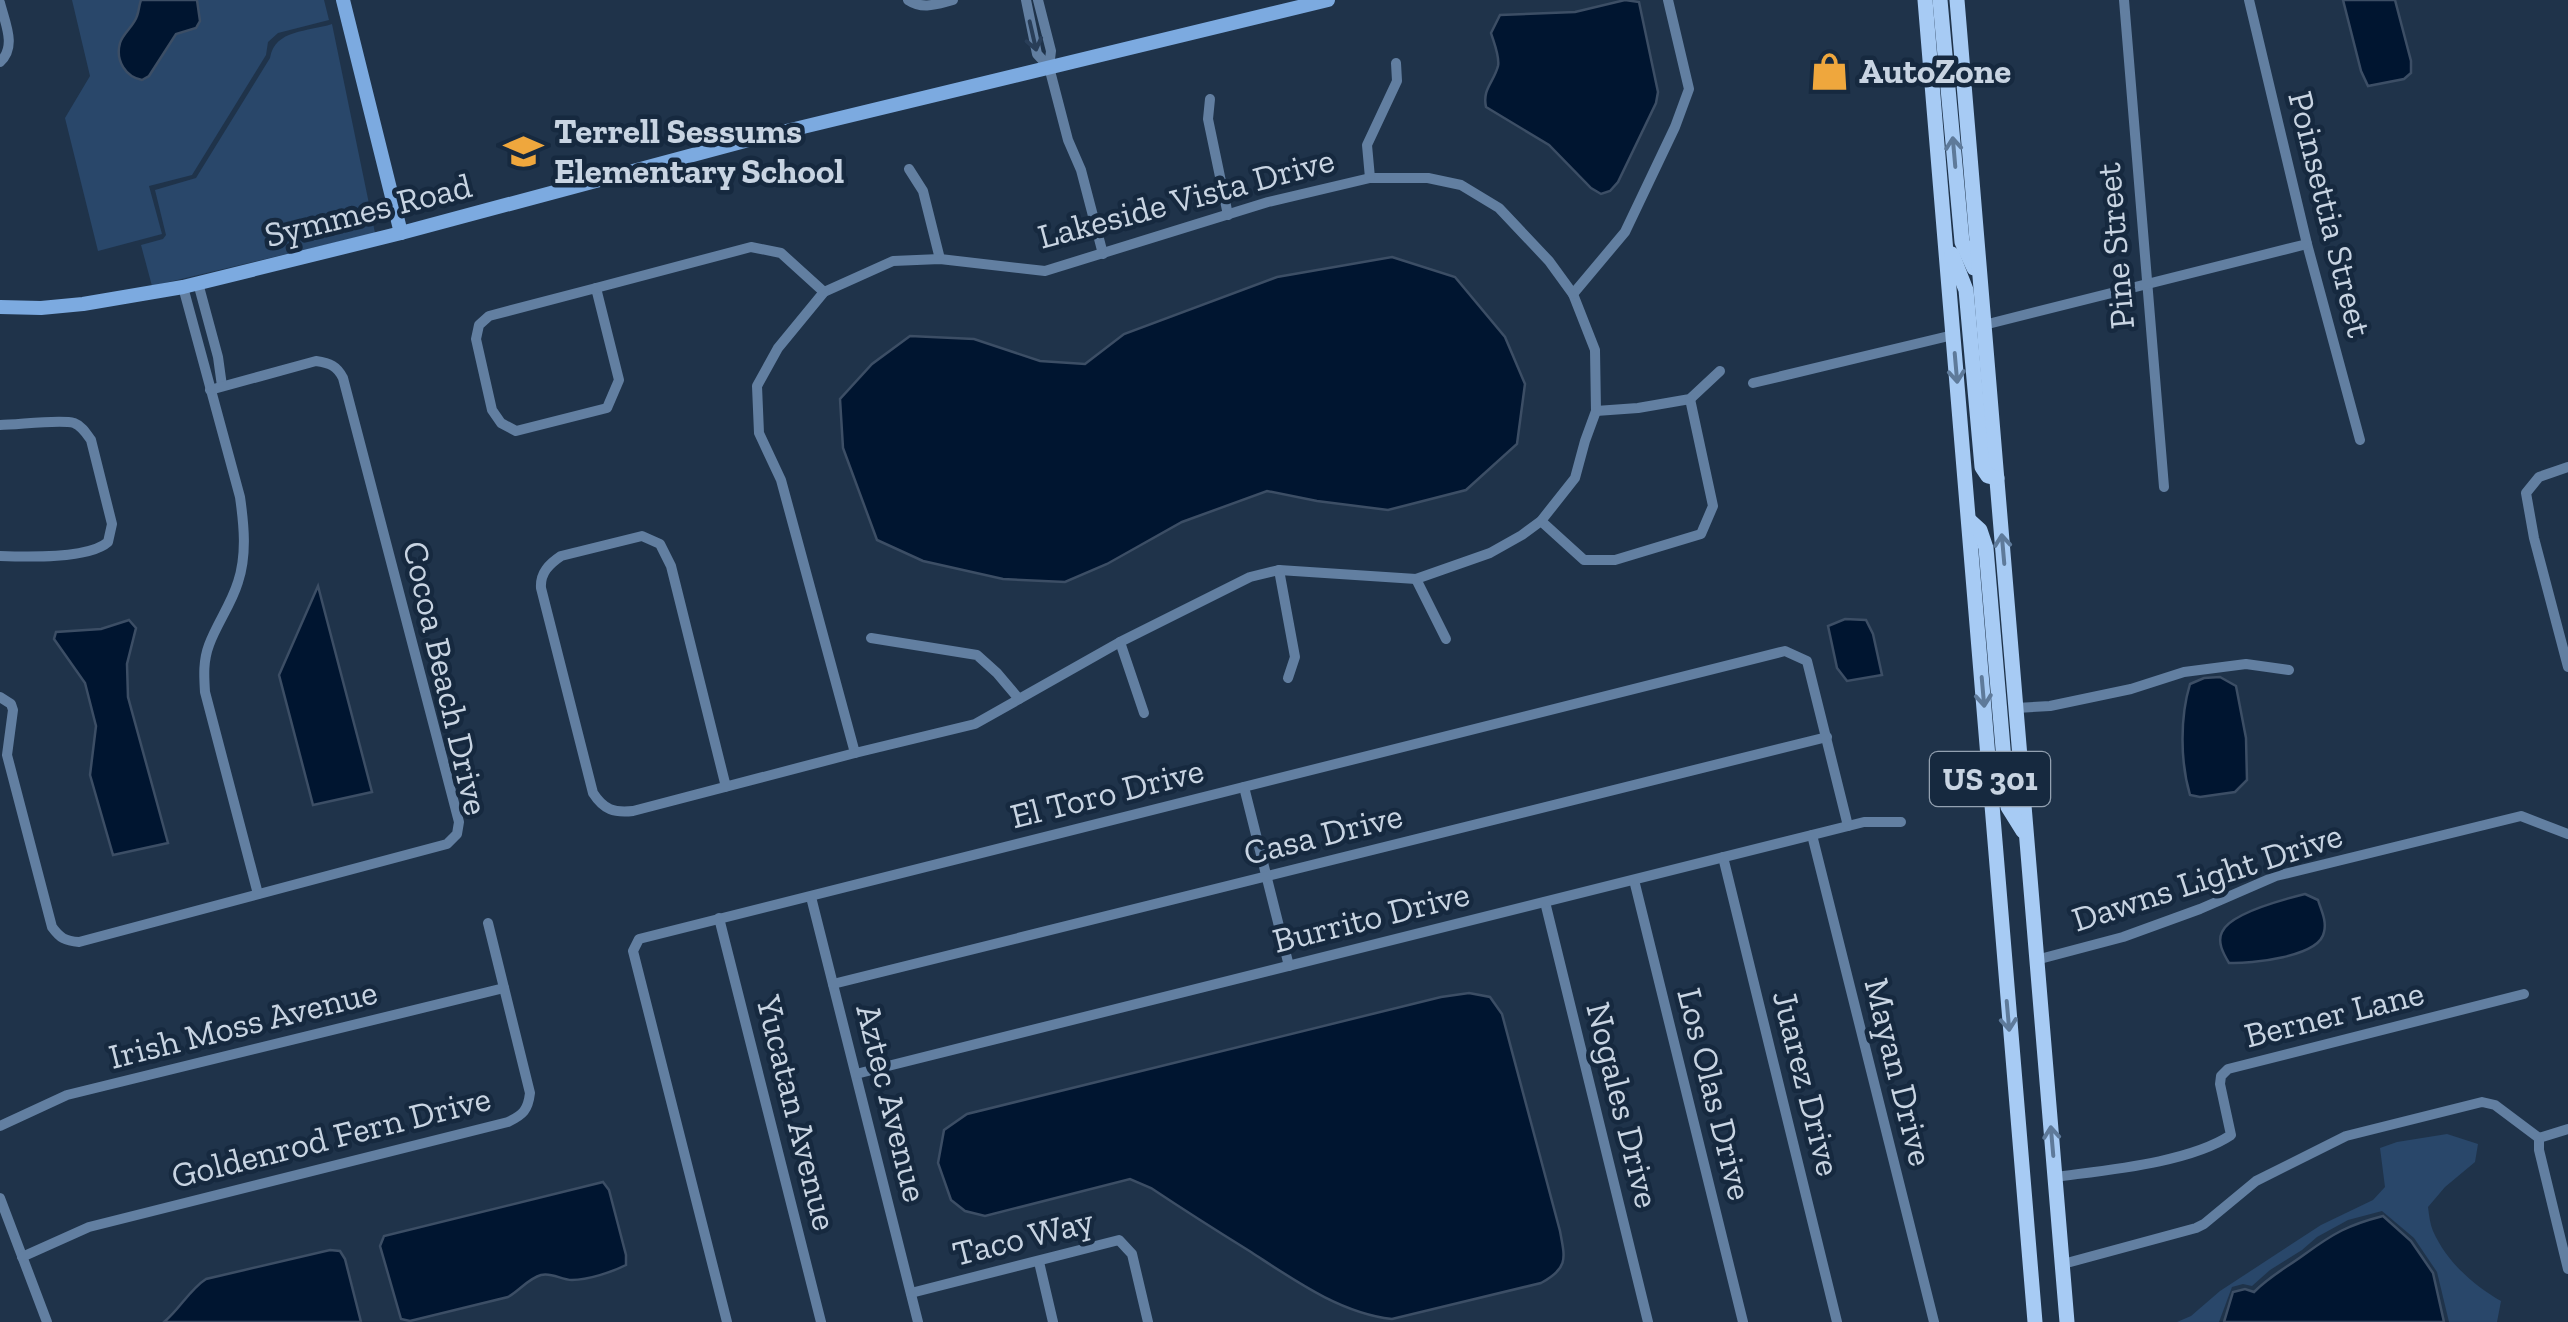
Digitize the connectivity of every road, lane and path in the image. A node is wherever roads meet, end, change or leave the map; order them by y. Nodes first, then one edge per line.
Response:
1 (343, 0) edge
2 (908, 0) edge
3 (953, 0) edge
4 (1026, 0) edge
5 (1038, 0) edge
6 (1325, 0) edge
7 (1668, 0) edge
8 (1925, 0) edge
9 (1940, 0) edge
10 (1957, 0) edge
11 (2124, 0) edge
12 (2249, 0) edge
13 (0, 3) edge
14 (0, 62) edge
15 (1396, 63) dead end
16 (1049, 67) junction
17 (1210, 98) dead end
18 (909, 169) dead end
19 (1370, 178) junction
20 (1228, 215) junction
21 (401, 233) junction
22 (1946, 236) junction
23 (2308, 244) junction
24 (1103, 254) junction
25 (940, 258) junction
26 (1979, 280) junction
27 (198, 283) junction
28 (2146, 284) junction
29 (182, 287) junction
30 (596, 288) junction
31 (824, 292) junction
32 (1573, 294) junction
33 (0, 307) edge
34 (1984, 325) junction
35 (1953, 334) junction
36 (215, 346) junction
37 (200, 351) junction
38 (1720, 371) dead end
39 (1753, 384) dead end
40 (216, 388) junction
41 (1690, 399) junction
42 (1596, 411) junction
43 (0, 426) edge
44 (2360, 440) dead end
45 (2568, 466) edge
46 (1997, 478) junction
47 (2164, 487) dead end
48 (1969, 520) junction
49 (1542, 521) junction
50 (0, 556) edge
51 (1278, 570) junction
52 (1416, 580) junction
53 (2568, 611) edge
54 (2554, 614) junction
55 (870, 638) dead end
56 (1446, 639) dead end
57 (1120, 642) junction
58 (2568, 667) edge
59 (2289, 670) dead end
60 (1288, 678) dead end
61 (0, 697) edge
62 (1018, 699) junction
63 (2016, 708) junction
64 (1144, 714) dead end
65 (1826, 737) junction
66 (4, 750) edge
67 (855, 754) junction
68 (726, 787) junction
69 (1244, 787) junction
70 (1901, 822) dead end
71 (1848, 826) junction
72 (2025, 834) junction
73 (2568, 834) edge
74 (1812, 835) junction
75 (1723, 858) junction
76 (1266, 877) junction
77 (1634, 880) junction
78 (258, 894) junction
79 (811, 897) junction
80 (1545, 902) junction
81 (719, 918) junction
82 (488, 923) dead end
83 (2036, 960) junction
84 (1289, 966) junction
85 (833, 984) junction
86 (504, 988) junction
87 (2524, 994) dead end
88 (856, 1074) junction
89 (0, 1126) edge
90 (2568, 1129) edge
91 (2539, 1138) junction
92 (2055, 1177) junction
93 (0, 1198) edge
94 (22, 1257) junction
95 (1039, 1262) junction
96 (2063, 1264) junction
97 (2568, 1269) edge
98 (912, 1293) junction
99 (47, 1322) edge
100 (727, 1322) edge
101 (821, 1322) edge
102 (918, 1322) edge
103 (1053, 1322) edge
104 (1148, 1322) edge
105 (1648, 1322) edge
106 (1742, 1322) edge
107 (1838, 1322) edge
108 (1934, 1322) edge
109 (2035, 1322) edge
110 (2067, 1322) edge

1 - 21 street
2 - 3 street
4 -> 16 street
5 - 16 street
6 - 16 street, Symmes Road
7 - 32 street
8 - 22 main road, US 301
26 -> 9 main road
10 - 26 main road, US 301
11 - 28 street, Pine Street
12 - 23 street, Poinsettia Street
13 - 14 street
15 - 19 street
16 - 21 street, Symmes Road
16 - 24 street
17 - 20 street
18 - 25 street
19 - 20 street, Lakeside Vista Drive
19 - 32 street, Lakeside Vista Drive
20 - 24 street, Lakeside Vista Drive
21 - 27 street, Symmes Road
22 - 35 main road, US 301
22 - 46 main road
23 - 28 street
23 - 44 street, Poinsettia Street
24 - 25 street, Lakeside Vista Drive
25 - 31 street, Lakeside Vista Drive
26 - 34 main road, US 301
27 - 29 street, Symmes Road
27 - 36 street
28 - 34 street
28 - 47 street, Pine Street
29 - 33 street, Symmes Road
29 - 37 street
30 - 30 street
30 - 31 street
31 - 67 street, Lakeside Vista Drive
32 - 42 street, Lakeside Vista Drive
34 - 46 main road, US 301
35 - 39 street
35 -> 48 main road, US 301
36 - 37 street
36 - 40 street
37 - 40 street
38 - 41 street
40 - 78 street
40 - 78 street, Cocoa Beach Drive
41 - 42 street
41 - 49 street
42 - 49 street, Lakeside Vista Drive
43 - 50 street
45 - 54 street
63 -> 46 main road, US 301
48 - 72 main road
48 -> 109 main road, US 301
49 - 52 street, Lakeside Vista Drive
51 - 52 street, Lakeside Vista Drive
51 - 57 street, Lakeside Vista Drive
51 - 60 street
52 - 56 street
53 - 54 street
54 - 58 street
55 - 62 street
57 - 62 street, Lakeside Vista Drive
57 - 64 street
59 - 63 street
61 - 66 street, Cocoa Beach Drive
62 - 67 street, Lakeside Vista Drive
63 - 72 main road, US 301
65 - 69 street, El Toro Drive
65 - 71 street, El Toro Drive
65 - 76 street, Casa Drive
66 - 78 street, Cocoa Beach Drive
67 - 68 street, Lakeside Vista Drive
68 - 68 street, Lakeside Vista Drive
69 - 76 street
69 - 79 street, El Toro Drive
70 - 71 street, Burrito Drive
71 - 74 street, Burrito Drive
72 - 83 main road, US 301
73 - 83 street, Dawns Light Drive
74 - 75 street, Burrito Drive
74 - 108 street, Mayan Drive
75 - 77 street, Burrito Drive
75 - 107 street, Juarez Drive
76 - 84 street
76 - 85 street, Casa Drive
77 - 80 street, Burrito Drive
77 - 106 street, Los Olas Drive
79 - 81 street, El Toro Drive
79 - 85 street, Aztec Avenue
80 - 84 street, Burrito Drive
80 - 105 street, Nogales Drive
81 - 100 street, El Toro Drive
81 - 101 street, Yucatan Avenue
82 - 86 street, Goldenrod Fern Drive
92 -> 83 main road, US 301
84 - 88 street, Burrito Drive
85 - 88 street, Aztec Avenue
86 - 89 street, Irish Moss Avenue
86 - 94 street, Goldenrod Fern Drive
87 - 92 street, Berner Lane
88 - 98 street, Aztec Avenue
90 - 91 street
91 - 96 street
91 - 97 street
92 - 96 main road, US 301
93 - 94 street
94 - 99 street
95 - 98 street, Taco Way
95 - 103 street
95 - 104 street, Taco Way
96 - 110 main road, US 301
98 - 102 street, Aztec Avenue

